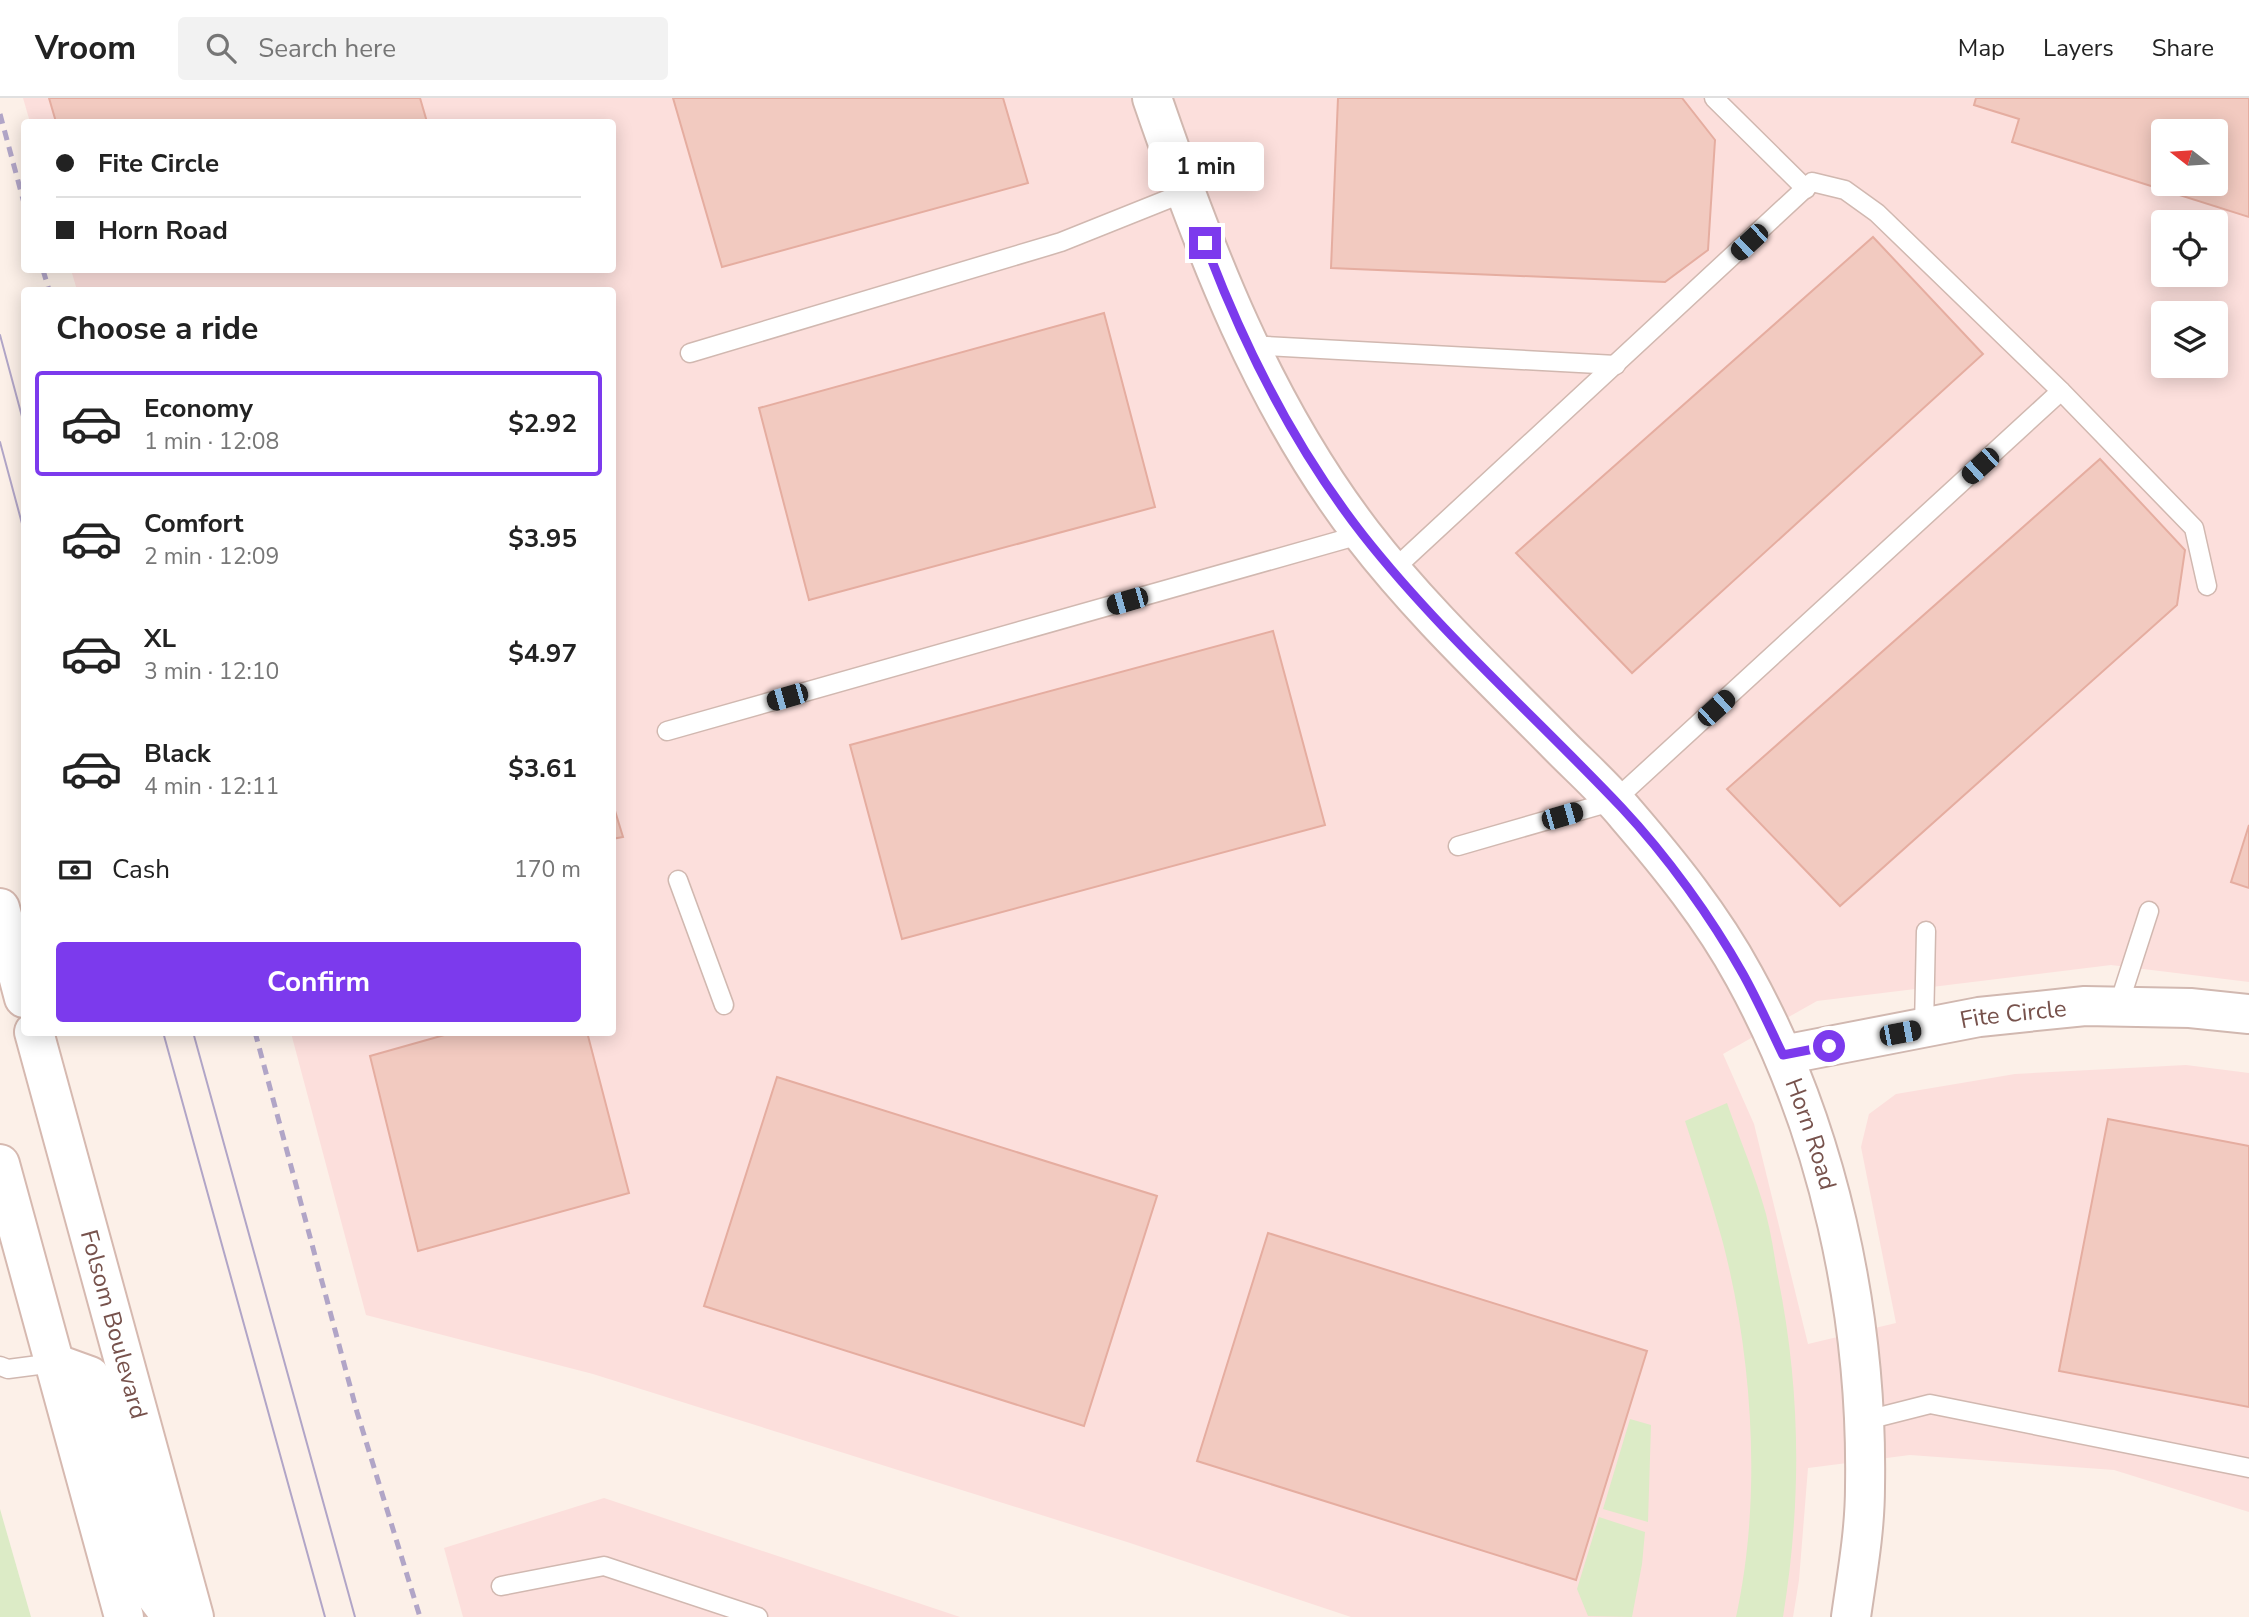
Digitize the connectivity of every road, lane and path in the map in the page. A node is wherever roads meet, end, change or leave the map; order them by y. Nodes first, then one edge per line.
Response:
1 (1152, 98) edge
2 (1714, 98) edge
3 (1806, 189) junction
4 (1186, 192) junction
5 (1247, 345) junction
6 (690, 354) dead end
7 (1616, 365) junction
8 (2061, 391) junction
9 (1363, 534) junction
10 (1393, 570) junction
11 (2207, 586) dead end
12 (667, 731) dead end
13 (1614, 801) junction
14 (1458, 846) dead end
15 (678, 880) dead end
16 (0, 908) edge
17 (2149, 911) dead end
18 (1926, 931) dead end
19 (21, 987) edge
20 (724, 1005) dead end
21 (2118, 1007) junction
22 (2249, 1014) edge
23 (1924, 1028) junction
24 (35, 1036) edge
25 (1783, 1055) junction
26 (0, 1164) edge
27 (54, 1363) junction
28 (0, 1366) edge
29 (1863, 1421) junction
30 (2249, 1468) edge
31 (501, 1586) dead end
32 (124, 1617) edge
33 (172, 1617) edge
34 (194, 1617) edge
35 (758, 1617) edge
36 (1851, 1617) edge

1 - 4 street, Horn Road
2 - 3 lane
3 - 7 lane
3 - 8 lane
4 - 5 street, Horn Road
4 - 6 lane
5 - 7 lane
5 - 9 street, Horn Road
7 - 10 lane
8 - 11 lane
8 - 13 lane
9 - 10 street, Horn Road
9 - 12 lane
10 - 13 street, Horn Road
13 - 14 lane
13 - 25 street, Horn Road
15 - 20 lane
16 - 19 street
17 - 21 lane
18 - 23 lane
21 - 22 street, Fite Circle
21 - 23 street, Fite Circle
23 - 25 street, Fite Circle
24 - 34 street, Folsom Boulevard
25 - 29 street, Horn Road
26 - 27 street
27 - 28 lane
27 - 32 street
27 - 33 street
29 - 30 lane
29 - 36 street, Horn Road
31 - 35 lane

